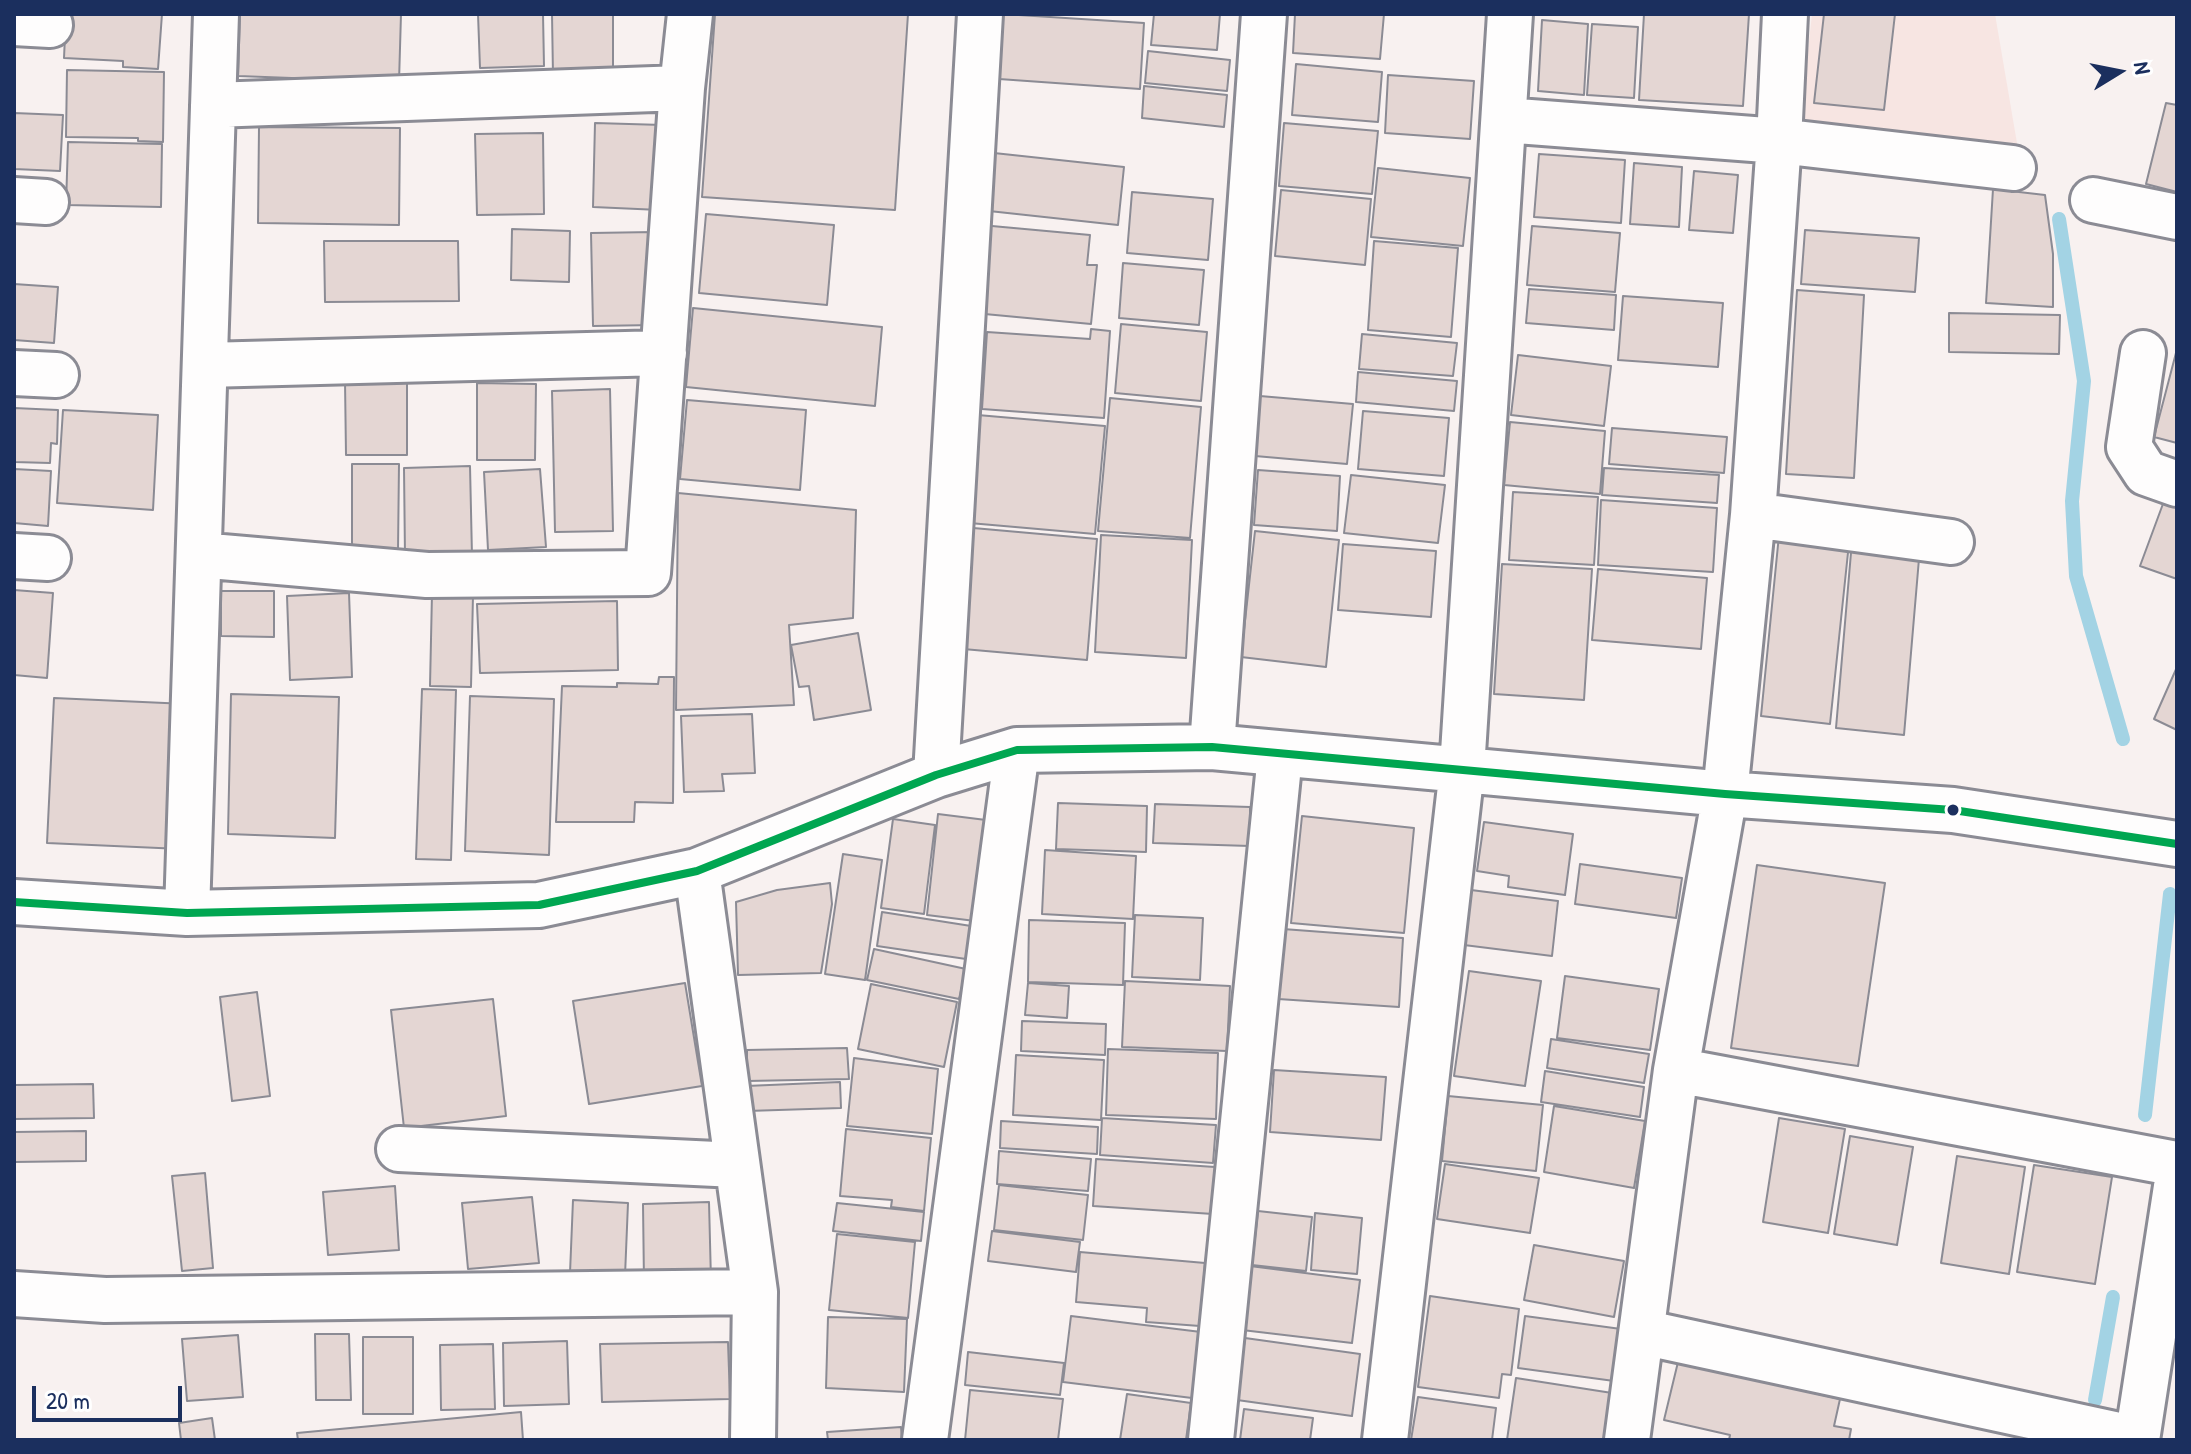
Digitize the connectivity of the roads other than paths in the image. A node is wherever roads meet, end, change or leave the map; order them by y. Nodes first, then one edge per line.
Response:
1 (216, 14) edge
2 (690, 14) edge
3 (980, 14) edge
4 (1264, 14) edge
5 (1510, 14) edge
6 (1785, 14) edge
7 (682, 88) junction
8 (213, 105) junction
9 (1504, 120) junction
10 (1779, 141) junction
11 (2013, 168) dead end
12 (2093, 200) dead end
13 (2177, 217) edge
14 (664, 353) junction
15 (2143, 353) dead end
16 (205, 365) junction
17 (2177, 484) edge
18 (1753, 515) junction
19 (1951, 542) dead end
20 (199, 555) junction
21 (1212, 747) junction
22 (1017, 750) junction
23 (1280, 755) junction
24 (1462, 769) junction
25 (936, 775) junction
26 (1725, 794) junction
27 (2177, 844) edge
28 (697, 871) junction
29 (14, 902) edge
30 (187, 913) junction
31 (1676, 1070) junction
32 (399, 1149) dead end
33 (2177, 1164) edge
34 (737, 1165) junction
35 (2177, 1180) edge
36 (755, 1292) junction
37 (14, 1294) edge
38 (1642, 1332) junction
39 (2148, 1434) edge
40 (753, 1440) edge
41 (925, 1440) edge
42 (1211, 1440) edge
43 (1385, 1440) edge
44 (1627, 1440) edge

1 - 8 street
2 - 7 street
3 - 25 street
4 - 21 street
5 - 9 street
6 - 10 street
7 - 8 street
7 - 14 street
8 - 16 street
9 - 10 street
9 - 24 street
10 - 11 street
10 - 18 street
12 - 13 street
14 - 16 street
14 - 20 street
15 - 17 street
16 - 20 street
18 - 19 street
18 - 26 street
20 - 30 street
21 - 22 street
21 - 23 street
22 - 25 street
22 - 41 street
23 - 24 street
23 - 42 street
24 - 26 street
24 - 43 street
25 - 28 street
26 - 27 street
26 - 31 street
28 - 30 street
28 - 34 street
29 - 30 street
31 - 33 street
31 - 38 street
32 - 34 street
34 - 36 street
35 - 39 street
36 - 37 street
36 - 40 street
38 - 39 street
38 - 44 street

